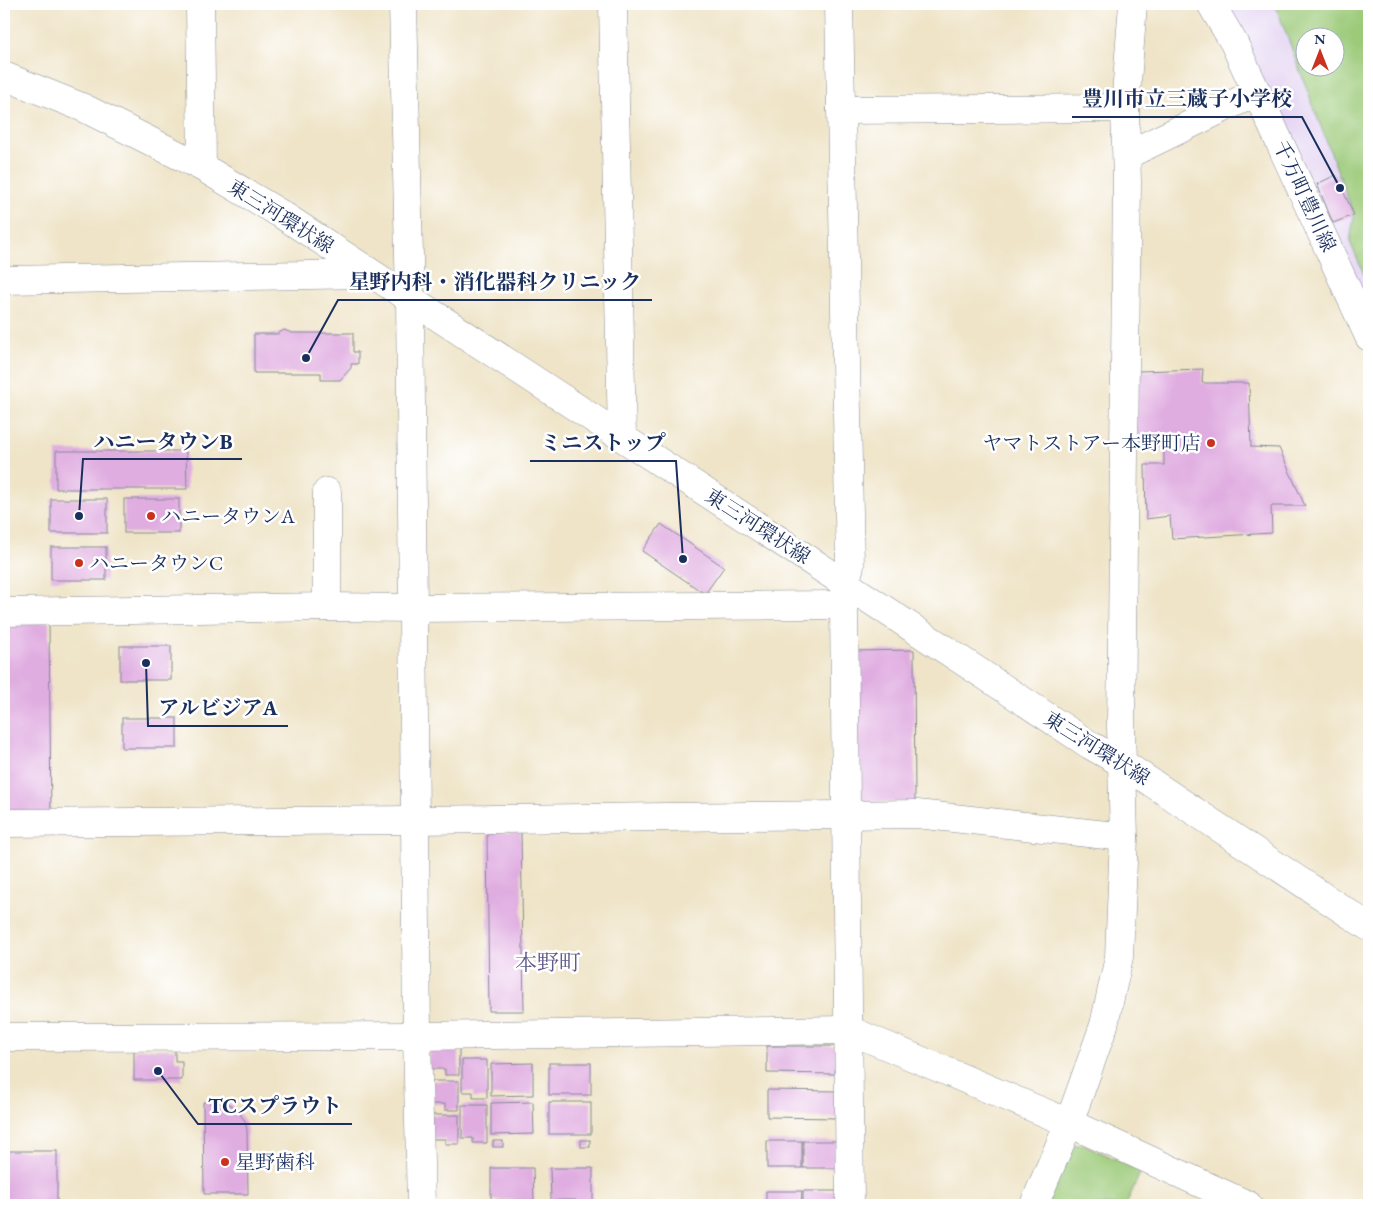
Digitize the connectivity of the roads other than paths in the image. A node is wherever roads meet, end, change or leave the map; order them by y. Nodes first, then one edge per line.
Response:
1 (200, 4) edge
2 (403, 4) edge
3 (613, 4) edge
4 (840, 4) edge
5 (1133, 4) edge
6 (1211, 4) edge
7 (4, 76) edge
8 (1257, 92) junction
9 (1125, 108) junction
10 (842, 110) junction
11 (1127, 155) junction
12 (202, 167) junction
13 (371, 274) junction
14 (4, 280) edge
15 (410, 298) junction
16 (1369, 337) edge
17 (622, 437) junction
18 (327, 492) dead end
19 (844, 595) junction
20 (327, 607) junction
21 (412, 608) junction
22 (4, 612) edge
23 (1122, 763) junction
24 (846, 815) junction
25 (416, 820) junction
26 (4, 823) edge
27 (1124, 836) junction
28 (1369, 927) edge
29 (849, 1030) junction
30 (417, 1036) junction
31 (4, 1037) edge
32 (1069, 1123) junction
33 (421, 1205) edge
34 (850, 1205) edge
35 (1034, 1205) edge
36 (1248, 1205) edge

1 - 12 street
2 - 15 street
3 - 17 street
4 - 10 street
5 - 9 street
6 - 8 street, 千万町豊川線
7 - 12 street, 東三河環状線
8 - 11 street
8 - 16 street, 千万町豊川線
9 - 10 street
9 - 11 street
10 - 19 street
11 - 23 street
12 - 13 street, 東三河環状線
13 - 14 street
13 - 15 street, 東三河環状線
15 - 17 street, 東三河環状線
15 - 21 street
17 - 19 street, 東三河環状線
18 - 20 street
19 - 21 street
19 - 23 street, 東三河環状線
19 - 24 street
20 - 21 street
20 - 22 street
21 - 25 street
23 - 27 street
23 - 28 street, 東三河環状線
24 - 25 street
24 - 27 street
24 - 29 street
25 - 26 street
25 - 30 street
27 - 32 street
29 - 30 street
29 - 32 street
29 - 34 street
30 - 31 street
30 - 33 street
32 - 35 street
32 - 36 street

